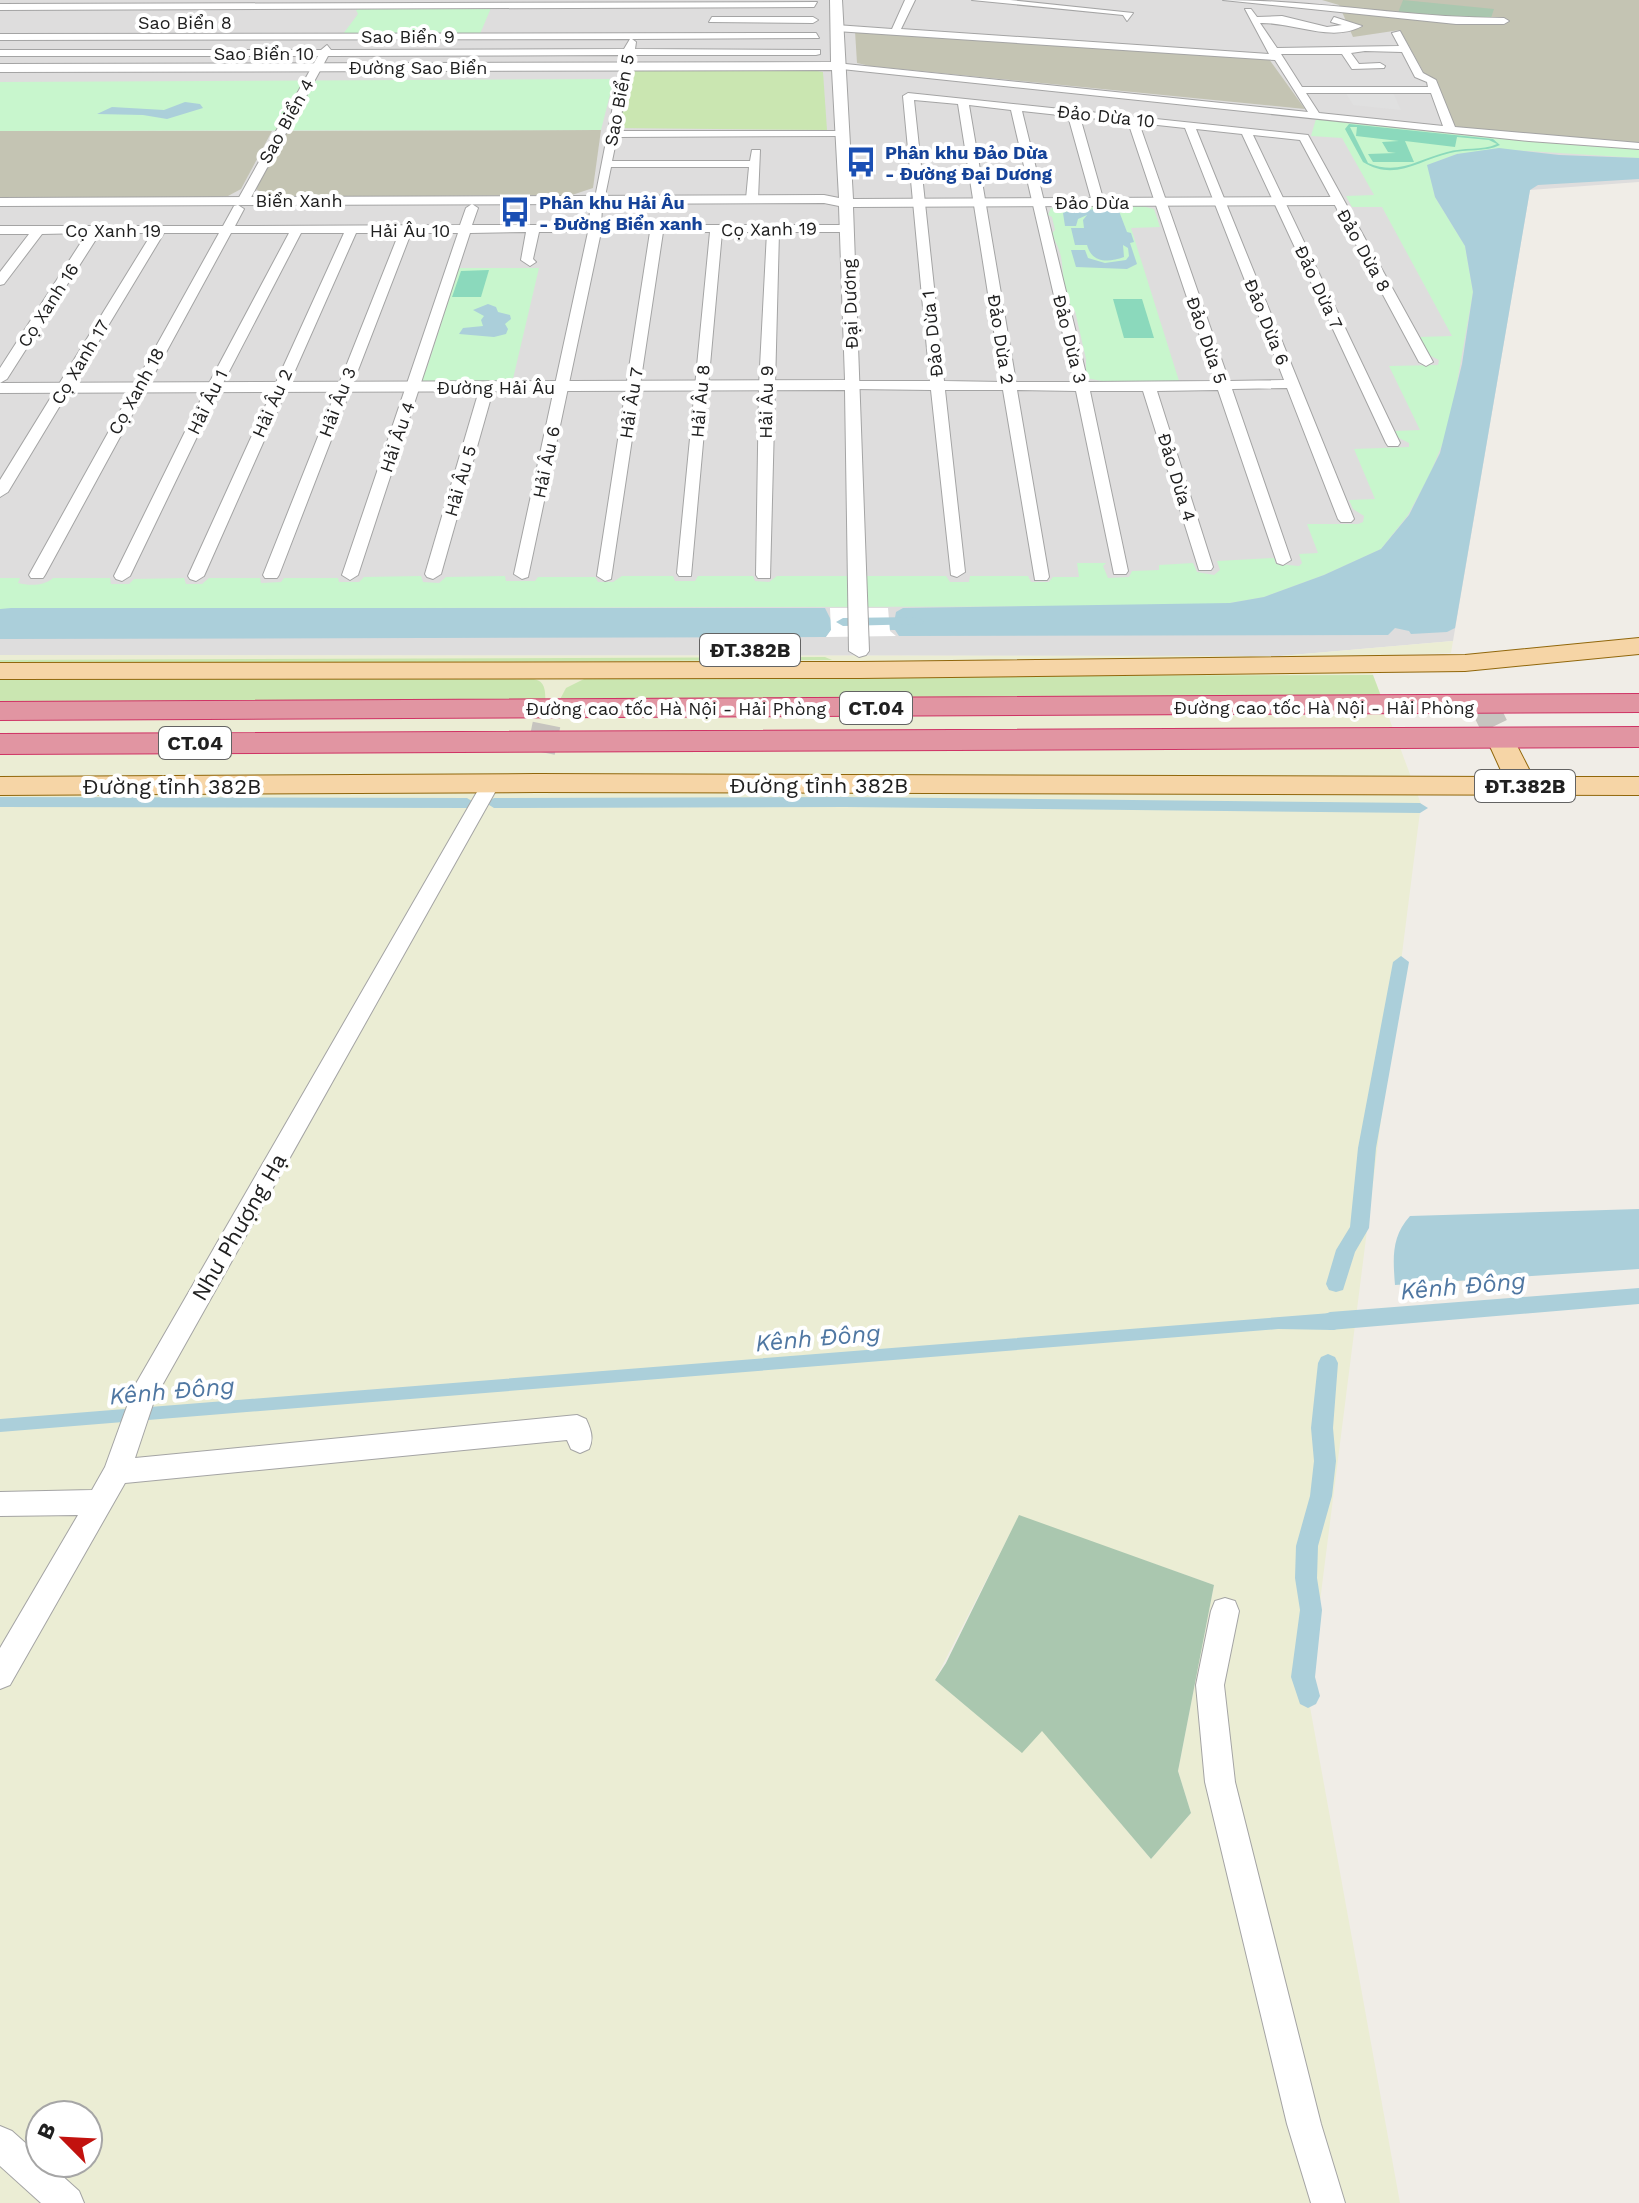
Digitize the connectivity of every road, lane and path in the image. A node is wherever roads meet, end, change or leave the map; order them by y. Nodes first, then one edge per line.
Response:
1 (836, 0) edge
2 (910, 0) edge
3 (977, 0) edge
4 (1228, 0) edge
5 (1242, 1) edge
6 (814, 2) edge
7 (1007, 2) edge
8 (47, 3) edge
9 (352, 3) edge
10 (638, 3) edge
11 (1089, 5) edge
12 (0, 7) edge
13 (1319, 8) junction
14 (1127, 18) dead end
15 (694, 20) dead end
16 (813, 20) junction
17 (1253, 20) junction
18 (1080, 21) dead end
19 (1504, 21) dead end
20 (501, 24) dead end
21 (836, 28) junction
22 (895, 32) junction
23 (1074, 32) dead end
24 (1397, 33) dead end
25 (333, 36) junction
26 (497, 36) junction
27 (633, 36) junction
28 (816, 36) junction
29 (0, 37) edge
30 (16, 37) junction
31 (1068, 43) junction
32 (1404, 49) junction
33 (1345, 51) junction
34 (627, 52) junction
35 (816, 52) junction
36 (324, 53) junction
37 (0, 54) edge
38 (1273, 54) junction
39 (816, 66) junction
40 (836, 66) junction
41 (1380, 66) dead end
42 (624, 67) junction
43 (0, 68) edge
44 (315, 68) junction
45 (1347, 75) dead end
46 (1390, 75) dead end
47 (1404, 75) dead end
48 (1419, 75) junction
49 (1289, 76) junction
50 (1303, 76) dead end
51 (1299, 90) junction
52 (1433, 90) junction
53 (908, 96) joint
54 (963, 102) junction
55 (1016, 107) junction
56 (1073, 113) junction
57 (1316, 116) junction
58 (1132, 119) junction
59 (1189, 125) junction
60 (1450, 129) junction
61 (1246, 131) junction
62 (757, 132) junction
63 (842, 133) junction
64 (612, 134) junction
65 (1304, 137) joint
66 (1638, 150) edge
67 (607, 164) junction
68 (755, 164) junction
69 (752, 199) junction
70 (1219, 201) junction
71 (1278, 201) junction
72 (1337, 201) junction
73 (0, 202) edge
74 (917, 202) junction
75 (980, 202) junction
76 (1037, 202) junction
77 (1098, 202) junction
78 (1160, 202) junction
79 (846, 203) junction
80 (597, 204) junction
81 (240, 205) junction
82 (472, 208) junction
83 (0, 210) edge
84 (847, 228) junction
85 (657, 229) junction
86 (716, 229) junction
87 (773, 229) junction
88 (0, 230) edge
89 (38, 230) junction
90 (160, 230) junction
91 (226, 230) junction
92 (351, 230) junction
93 (406, 230) junction
94 (465, 230) junction
95 (533, 230) junction
96 (595, 230) junction
97 (95, 231) junction
98 (296, 231) junction
99 (530, 262) dead end
100 (0, 281) edge
101 (1426, 362) dead end
102 (0, 379) edge
103 (1292, 384) junction
104 (853, 385) junction
105 (937, 385) junction
106 (139, 386) junction
107 (701, 386) junction
108 (766, 386) junction
109 (1008, 386) junction
110 (1082, 386) junction
111 (1222, 386) junction
112 (214, 387) junction
113 (278, 387) junction
114 (343, 387) junction
115 (414, 387) junction
116 (487, 387) junction
117 (562, 387) junction
118 (633, 387) junction
119 (1149, 387) junction
120 (0, 388) edge
121 (65, 388) junction
122 (1393, 443) dead end
123 (0, 492) edge
124 (1346, 519) dead end
125 (1283, 560) dead end
126 (1205, 567) dead end
127 (1120, 571) dead end
128 (957, 572) dead end
129 (685, 573) dead end
130 (433, 574) dead end
131 (522, 574) dead end
132 (37, 575) dead end
133 (271, 575) dead end
134 (350, 575) dead end
135 (764, 575) dead end
136 (122, 576) dead end
137 (196, 576) dead end
138 (605, 576) dead end
139 (1041, 577) dead end
140 (1639, 646) edge
141 (0, 652) edge
142 (859, 652) junction
143 (1462, 656) junction
144 (556, 669) junction
145 (0, 671) edge
146 (1482, 701) tunnel mouth
147 (1639, 703) edge
148 (550, 707) tunnel mouth
149 (0, 711) edge
150 (1639, 737) edge
151 (1503, 744) tunnel mouth
152 (0, 746) edge
153 (541, 752) tunnel mouth
154 (536, 783) junction
155 (490, 785) junction
156 (0, 786) edge
157 (1523, 786) junction
158 (1639, 786) edge
159 (580, 1441) dead end
160 (117, 1472) junction
161 (99, 1502) junction
162 (0, 1504) edge
163 (1225, 1611) dead end
164 (0, 1675) edge
165 (0, 2143) edge
166 (67, 2203) edge
167 (1328, 2203) edge

1 - 21 street, Đại Dương
2 - 22 street
3 - 7 street
4 - 5 street
5 - 13 street
5 - 17 street
6 - 10 street
6 - 16 street
7 - 11 street
8 - 9 street
8 - 12 street
8 - 30 street
9 - 10 street
9 - 25 street, Sao Biển 4
10 - 27 street, Sao Biển 5
11 - 14 street
11 - 18 street
13 - 17 street
13 - 19 street
15 - 16 street
16 - 28 street
17 - 38 street
20 - 26 street
21 - 22 street
21 - 40 street, Đại Dương
22 - 31 street
23 - 31 street
24 - 32 street
25 - 26 street, Sao Biển 9
25 - 30 street, Sao Biển 9
25 - 36 street, Sao Biển 4
26 - 27 street, Sao Biển 9
27 - 28 street, Sao Biển 9
27 - 34 street, Sao Biển 5
28 - 35 street
29 - 30 street, Sao Biển 9
30 - 37 street
31 - 38 street
32 - 33 street
32 - 48 street
33 - 38 street
33 - 41 street
34 - 35 street, Sao Biển 10
34 - 36 street, Sao Biển 10
34 - 42 street, Sao Biển 5
35 - 39 street
36 - 37 street, Sao Biển 10
36 - 44 street, Sao Biển 4
38 - 49 street
39 - 40 street, Đường Sao Biển
39 - 42 street, Đường Sao Biển
40 - 57 street
40 - 63 street, Đại Dương
42 - 44 street, Đường Sao Biển
42 - 64 street, Sao Biển 5
43 - 44 street, Đường Sao Biển
44 - 81 street, Sao Biển 4
45 - 46 street
47 - 48 street
48 - 52 street
49 - 50 street
49 - 51 street
51 - 52 street
51 - 57 street
52 - 60 street
53 - 54 street, Đảo Dừa 10
53 - 74 street, Đảo Dừa 1
54 - 55 street, Đảo Dừa 10
54 - 75 street, Đảo Dừa 2
55 - 56 street, Đảo Dừa 10
55 - 76 street, Đảo Dừa 3
56 - 58 street, Đảo Dừa 10
56 - 77 street
57 - 60 street
58 - 59 street, Đảo Dừa 10
58 - 78 street, Đảo Dừa 5
59 - 61 street, Đảo Dừa 10
59 - 70 street, Đảo Dừa 6
60 - 66 street
61 - 65 street, Đảo Dừa 10
61 - 71 street, Đảo Dừa 7
62 - 63 street
62 - 64 street
62 - 68 street
63 - 79 street, Đại Dương
64 - 67 street, Sao Biển 5
65 - 72 street, Đảo Dừa 8
67 - 68 street
67 - 80 street, Sao Biển 5
68 - 69 street
69 - 79 street, Biển Xanh
69 - 80 street, Biển Xanh
70 - 71 street, Đảo Dừa
70 - 78 street, Đảo Dừa
70 - 103 street, Đảo Dừa 6
71 - 72 street, Đảo Dừa
71 - 122 street, Đảo Dừa 7
72 - 101 street, Đảo Dừa 8
73 - 81 street, Biển Xanh
74 - 75 street, Đảo Dừa
74 - 79 street, Đảo Dừa
74 - 105 street, Đảo Dừa 1
75 - 76 street, Đảo Dừa
75 - 109 street, Đảo Dừa 2
76 - 77 street, Đảo Dừa
76 - 110 street, Đảo Dừa 3
77 - 78 street, Đảo Dừa
78 - 111 street, Đảo Dừa 5
79 - 80 street, Biển Xanh
79 - 84 street, Đại Dương
80 - 81 street, Biển Xanh
80 - 82 street, Biển Xanh
80 - 96 street, Hải Âu 6
81 - 82 street, Biển Xanh
81 - 83 street, Biển Xanh
81 - 91 street, Cọ Xanh 18
82 - 94 street, Hải Âu 4
84 - 87 street, Cọ Xanh 19
84 - 104 street, Đại Dương
85 - 86 street, Cọ Xanh 19
85 - 96 street, Cọ Xanh 19
85 - 118 street, Hải Âu 7
86 - 87 street, Cọ Xanh 19
86 - 107 street, Hải Âu 8
87 - 108 street, Hải Âu 9
88 - 89 street, Cọ Xanh 19
89 - 97 street, Cọ Xanh 19
89 - 100 street
90 - 91 street, Cọ Xanh 19
90 - 97 street, Cọ Xanh 19
90 - 121 street, Cọ Xanh 17
91 - 98 street, Hải Âu 10
91 - 106 street, Cọ Xanh 18
92 - 93 street, Hải Âu 10
92 - 98 street, Hải Âu 10
92 - 113 street, Hải Âu 2
93 - 94 street, Hải Âu 10
93 - 114 street, Hải Âu 3
94 - 95 street, Hải Âu 10
94 - 115 street, Hải Âu 4
95 - 96 street, Hải Âu 10
95 - 99 street
96 - 117 street, Hải Âu 6
97 - 102 street, Cọ Xanh 16
98 - 112 street, Hải Âu 1
103 - 111 street
103 - 124 street, Đảo Dừa 6
104 - 105 street
104 - 108 street, Đường Hải Âu
104 - 142 street, Đại Dương
105 - 109 street
105 - 128 street, Đảo Dừa 1
106 - 112 street, Đường Hải Âu
106 - 121 street, Đường Hải Âu
106 - 132 street, Cọ Xanh 18
107 - 108 street, Đường Hải Âu
107 - 118 street, Đường Hải Âu
107 - 129 street, Hải Âu 8
108 - 135 street, Hải Âu 9
109 - 110 street
109 - 139 street, Đảo Dừa 2
110 - 119 street
110 - 127 street, Đảo Dừa 3
111 - 119 street
111 - 125 street, Đảo Dừa 5
112 - 113 street, Đường Hải Âu
112 - 136 street, Hải Âu 1
113 - 114 street, Đường Hải Âu
113 - 137 street, Hải Âu 2
114 - 115 street, Đường Hải Âu
114 - 133 street, Hải Âu 3
115 - 116 street, Đường Hải Âu
115 - 134 street, Hải Âu 4
116 - 117 street, Đường Hải Âu
116 - 130 street, Hải Âu 5
117 - 118 street, Đường Hải Âu
117 - 131 street, Hải Âu 6
118 - 138 street, Hải Âu 7
119 - 126 street, Đảo Dừa 4
120 - 121 street, Đường Hải Âu
121 - 123 street, Cọ Xanh 17
140 - 143 main road, ĐT.382B
141 - 142 main road, ĐT.382B
142 - 143 main road, ĐT.382B
142 - 144 main road, ĐT.382B
143 - 146 main road
144 - 145 main road, ĐT.382B
144 - 148 main road
147 - 149 highway, Đường cao tốc Hà Nội - Hải Phòng / CT.04
150 - 152 highway, Đường cao tốc Hà Nội - Hải Phòng / CT.04
151 - 157 main road
153 - 154 main road
154 - 155 main road, Đường tỉnh 382B
154 - 157 main road, Đường tỉnh 382B / ĐT.382B
155 - 156 main road, Đường tỉnh 382B
155 - 160 street, Như Phượng Hạ
157 - 158 main road, Đường tỉnh 382B / ĐT.382B
159 - 160 street
160 - 161 street, Như Phượng Hạ
161 - 162 street
161 - 164 street, Như Phượng Hạ
163 - 167 street
165 - 166 street

